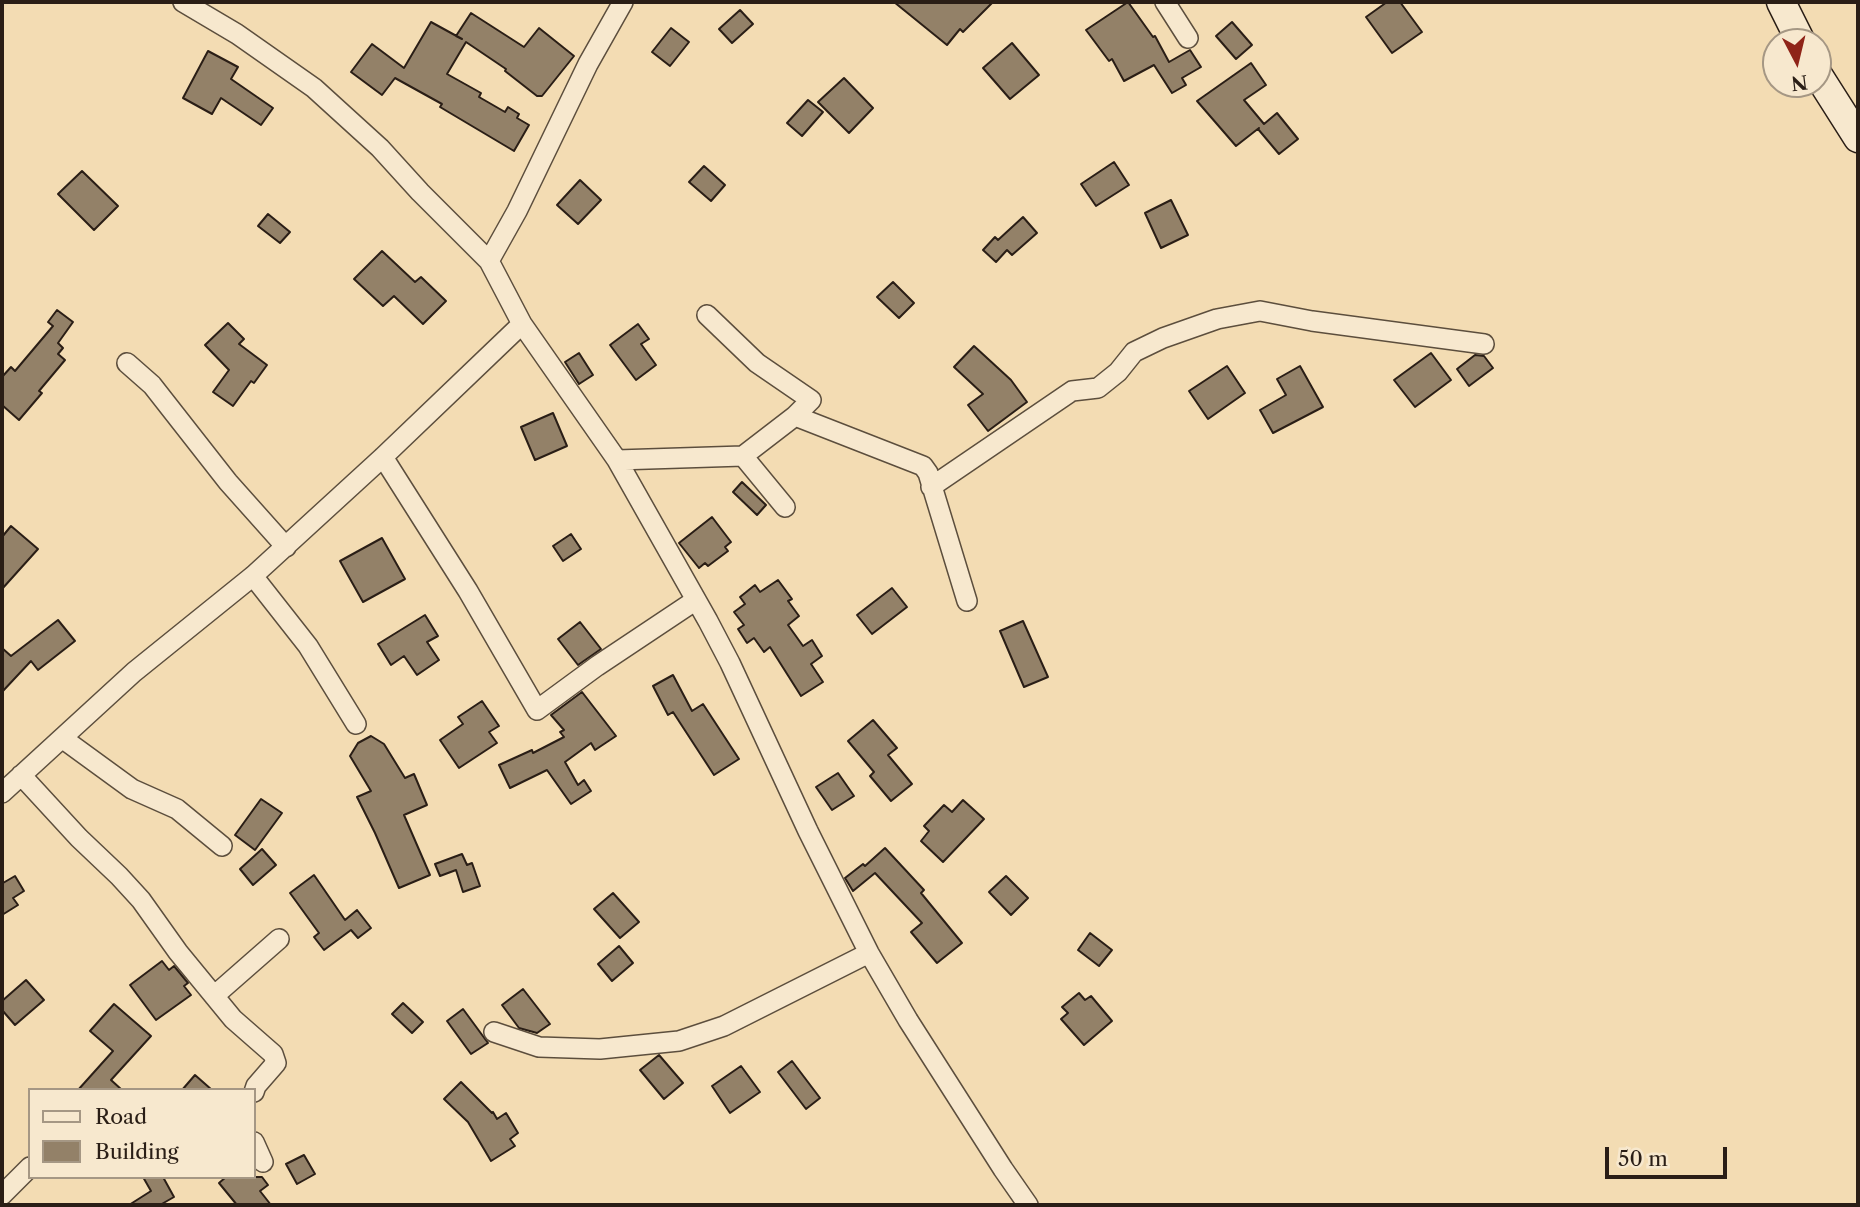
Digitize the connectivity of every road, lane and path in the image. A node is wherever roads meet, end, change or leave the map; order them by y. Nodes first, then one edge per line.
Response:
1 (183, 2) edge
2 (623, 2) edge
3 (1165, 2) edge
4 (1781, 2) edge
5 (1794, 28) edge
6 (1188, 38) dead end
7 (1832, 97) edge
8 (1858, 138) edge
9 (489, 261) junction
10 (707, 315) dead end
11 (522, 324) junction
12 (1484, 344) dead end
13 (127, 363) dead end
14 (795, 416) junction
15 (743, 456) junction
16 (383, 457) junction
17 (617, 460) junction
18 (931, 486) junction
19 (785, 507) dead end
20 (286, 547) junction
21 (253, 576) junction
22 (696, 600) junction
23 (967, 600) dead end
24 (356, 724) dead end
25 (62, 738) junction
26 (9, 780) edge
27 (222, 846) dead end
28 (279, 939) dead end
29 (869, 953) junction
30 (214, 996) junction
31 (494, 1032) dead end
32 (255, 1088) edge
33 (256, 1146) edge
34 (263, 1162) dead end
35 (28, 1169) edge
36 (2, 1195) edge
37 (1028, 1205) edge

1 - 9 street
2 - 9 street
3 - 6 street
4 - 5 main road
7 - 8 main road
9 - 11 street
10 - 14 street
11 - 16 street
11 - 17 street
12 - 18 street
13 - 20 street
14 - 15 street
14 - 18 street
15 - 17 street
15 - 19 street
16 - 20 street
16 - 22 street
17 - 22 street
18 - 23 street
20 - 21 street
21 - 24 street
21 - 25 street
22 - 29 street
25 - 26 street
25 - 27 street
26 - 30 street
28 - 30 street
29 - 31 street
29 - 37 street
30 - 32 street
33 - 34 street
35 - 36 street

